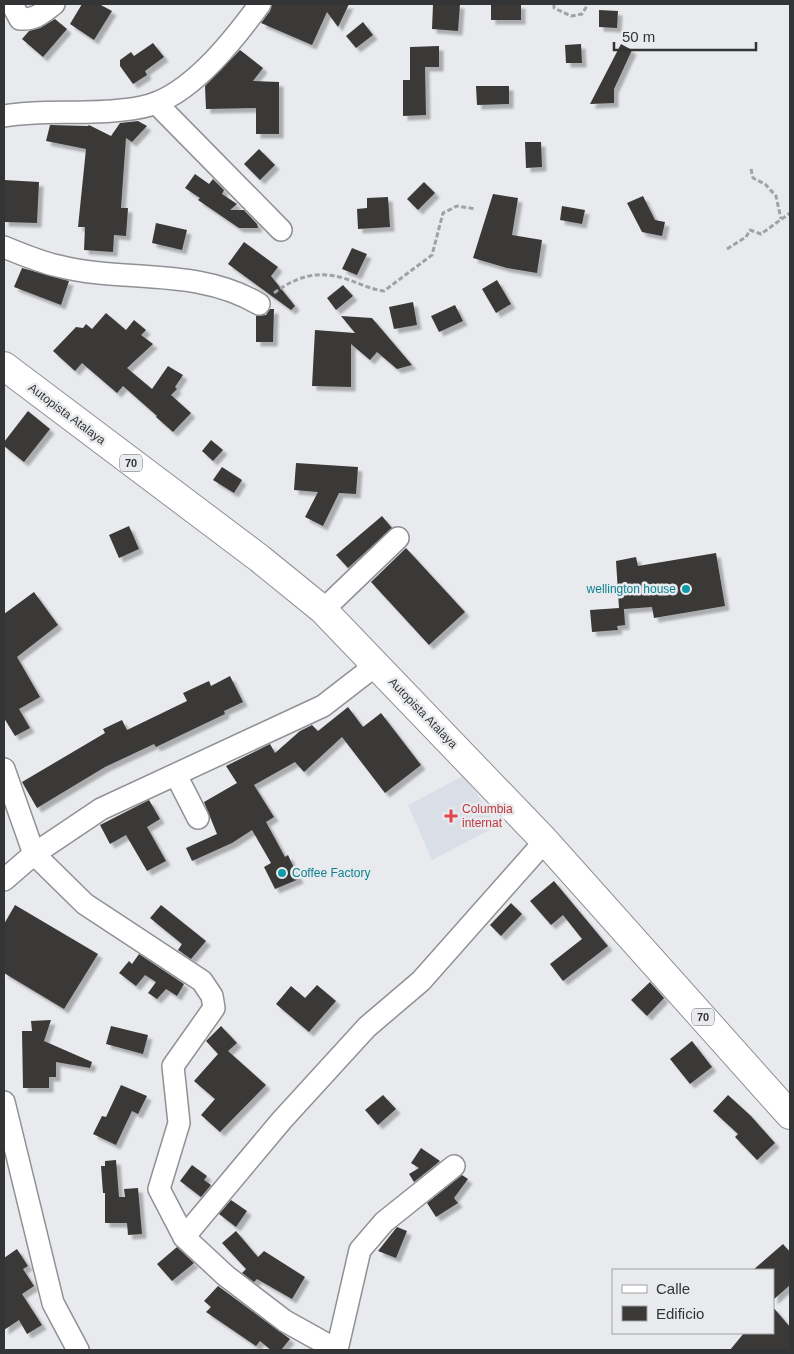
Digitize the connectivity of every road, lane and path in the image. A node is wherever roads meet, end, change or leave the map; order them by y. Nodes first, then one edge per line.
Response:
1 (12, 4) edge
2 (54, 4) edge
3 (260, 4) edge
4 (554, 4) edge
5 (588, 4) edge
6 (156, 104) junction
7 (4, 116) edge
8 (751, 169) dead end
9 (476, 209) dead end
10 (790, 213) edge
11 (781, 219) junction
12 (282, 230) dead end
13 (4, 247) edge
14 (727, 249) dead end
15 (259, 304) joint
16 (4, 366) edge
17 (398, 538) dead end
18 (323, 610) junction
19 (376, 665) junction
20 (4, 769) edge
21 (176, 775) junction
22 (198, 818) dead end
23 (545, 841) junction
24 (34, 854) junction
25 (4, 880) edge
26 (4, 1102) edge
27 (790, 1115) edge
28 (454, 1166) dead end
29 (184, 1237) junction
30 (78, 1350) edge
31 (337, 1350) edge

1 - 2 street
3 - 6 street
4 - 5 path
6 - 7 street
6 - 12 street
8 - 11 path
9 - 15 path
10 - 11 path
11 - 14 path
13 - 15 street
16 - 18 main road, Autopista Atalaya / 70
17 - 18 street
18 - 19 main road, Autopista Atalaya / 70
19 - 21 street
19 - 23 main road, Autopista Atalaya / 70
20 - 24 street
21 - 22 street
21 - 24 street
23 - 27 main road, Autopista Atalaya / 70
23 - 29 street
24 - 25 street
24 - 29 street
26 - 30 street
28 - 31 street
29 - 31 street

